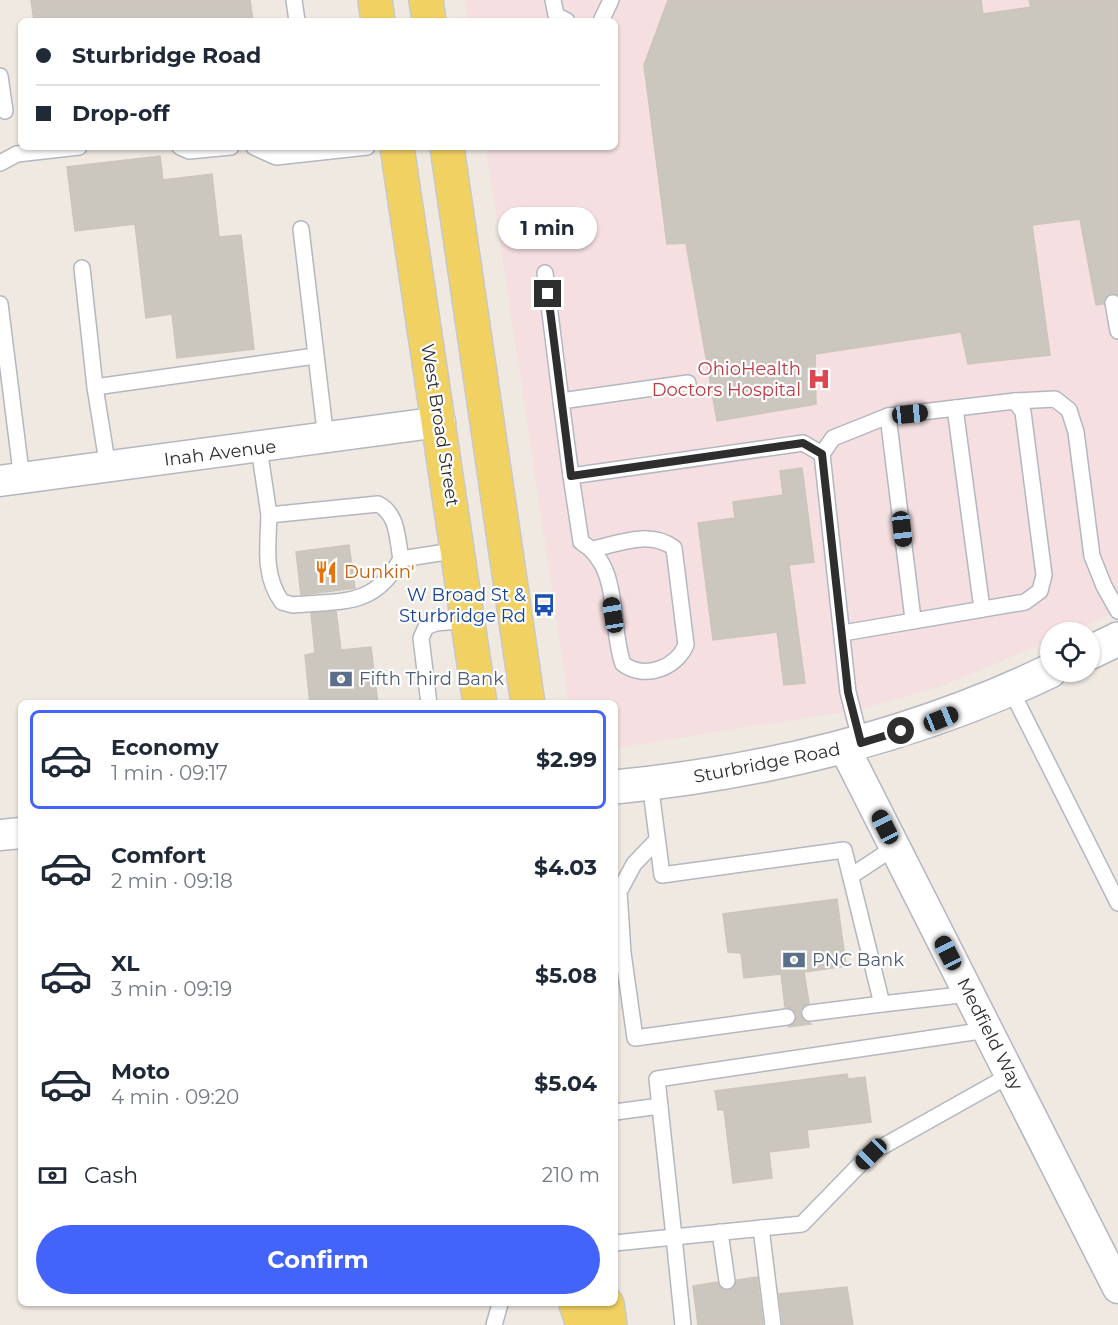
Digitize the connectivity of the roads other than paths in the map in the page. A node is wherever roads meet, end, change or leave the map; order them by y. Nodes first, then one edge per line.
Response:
1 (294, 0) edge
2 (375, 0) edge
3 (426, 0) edge
4 (553, 0) edge
5 (611, 0) edge
6 (297, 18) edge
7 (378, 18) edge
8 (429, 18) edge
9 (562, 18) edge
10 (602, 18) edge
11 (0, 76) edge
12 (9, 110) edge
13 (52, 150) edge
14 (261, 150) edge
15 (340, 150) edge
16 (397, 150) edge
17 (447, 150) edge
18 (0, 163) edge
19 (301, 229) dead end
20 (82, 268) dead end
21 (545, 273) dead end
22 (1113, 303) dead end
23 (0, 304) edge
24 (1118, 331) edge
25 (315, 356) junction
26 (688, 383) dead end
27 (95, 387) junction
28 (561, 401) junction
29 (1015, 401) junction
30 (955, 408) junction
31 (888, 416) junction
32 (440, 422) junction
33 (326, 439) junction
34 (259, 448) junction
35 (822, 454) junction
36 (108, 468) junction
37 (571, 476) junction
38 (11, 481) edge
39 (269, 514) junction
40 (593, 549) junction
41 (459, 550) junction
42 (400, 559) junction
43 (982, 609) junction
44 (1118, 611) edge
45 (913, 619) junction
46 (469, 620) junction
47 (843, 633) junction
48 (1118, 639) edge
49 (1100, 648) edge
50 (1040, 676) edge
51 (1011, 690) junction
52 (429, 700) edge
53 (479, 700) edge
54 (527, 700) edge
55 (853, 746) junction
56 (650, 783) junction
57 (618, 786) edge
58 (18, 832) edge
59 (0, 835) edge
60 (656, 841) junction
61 (895, 847) junction
62 (851, 876) junction
63 (1118, 903) edge
64 (969, 994) junction
65 (882, 1004) junction
66 (810, 1013) dead end
67 (787, 1017) dead end
68 (987, 1030) junction
69 (1010, 1075) junction
70 (660, 1106) junction
71 (618, 1112) edge
72 (761, 1228) junction
73 (720, 1232) junction
74 (674, 1237) junction
75 (618, 1243) edge
76 (727, 1281) dead end
77 (1118, 1288) edge
78 (499, 1306) edge
79 (559, 1306) edge
80 (577, 1306) edge
81 (607, 1306) edge
82 (494, 1325) edge
83 (562, 1325) edge
84 (583, 1325) edge
85 (610, 1325) edge
86 (683, 1325) edge
87 (773, 1325) edge

1 - 6 lane
2 - 7 main road
3 - 8 main road
4 - 9 lane
5 - 10 lane
11 - 12 lane
13 - 18 lane
14 - 15 lane
16 - 32 main road, West Broad Street
17 - 54 main road
19 - 25 lane
20 - 27 lane
21 - 28 lane
22 - 24 lane
23 - 38 lane
25 - 27 lane
25 - 33 lane
26 - 28 lane
27 - 36 lane
28 - 37 lane
29 - 30 lane
29 - 43 lane
29 - 44 lane
30 - 31 lane
30 - 43 lane
31 - 35 lane
31 - 45 lane
32 - 33 street, Inah Avenue
32 - 41 main road, West Broad Street
33 - 34 street, Inah Avenue
34 - 36 street, Inah Avenue
34 - 39 lane
35 - 37 lane
35 - 47 lane
36 - 38 street, Inah Avenue
37 - 40 lane
39 - 42 lane
39 - 42 lane
40 - 40 lane
41 - 42 lane
41 - 46 main road, West Broad Street
43 - 45 lane
45 - 47 lane
46 - 52 lane
46 - 53 main road, West Broad Street
47 - 55 lane
48 - 49 street
50 - 51 street, Sturbridge Road
51 - 55 street, Sturbridge Road
51 - 63 lane
55 - 56 street, Sturbridge Road
55 - 61 street, Medfield Way
56 - 57 street, Sturbridge Road
56 - 60 lane
58 - 59 street
60 - 62 lane
60 - 67 lane
61 - 62 lane
61 - 64 street, Medfield Way
62 - 65 lane
64 - 65 lane
64 - 68 street, Medfield Way
65 - 66 lane
68 - 69 street, Medfield Way
68 - 70 lane
69 - 72 lane
69 - 77 street, Medfield Way
70 - 71 lane
70 - 74 lane
72 - 73 lane
72 - 87 lane
73 - 74 lane
73 - 76 lane
74 - 75 lane
74 - 86 lane
78 - 82 lane
79 - 83 main road
80 - 84 main road
81 - 85 main road

